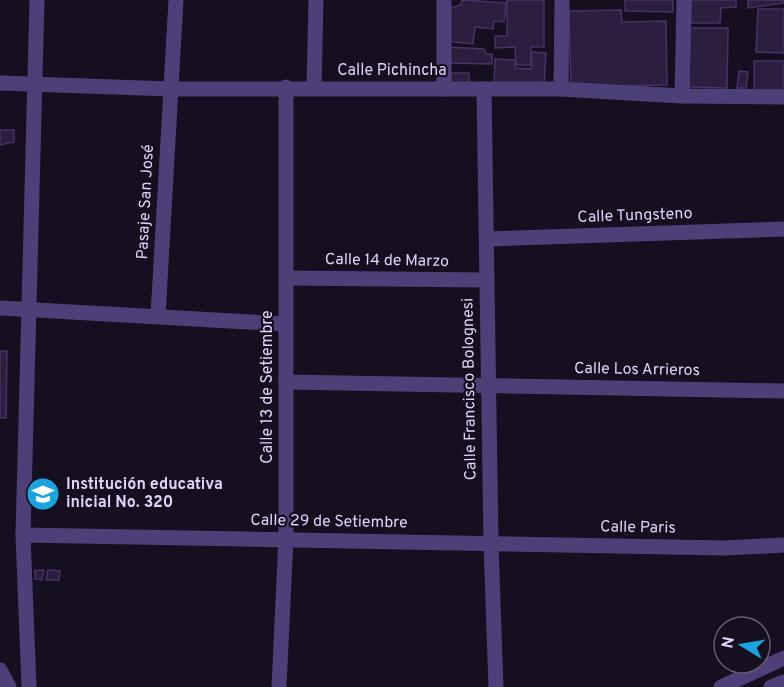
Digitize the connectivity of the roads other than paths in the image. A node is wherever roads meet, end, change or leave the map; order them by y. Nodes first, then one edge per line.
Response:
1 (37, 0) edge
2 (176, 0) edge
3 (316, 0) edge
4 (444, 0) edge
5 (562, 0) edge
6 (684, 0) edge
7 (0, 83) edge
8 (34, 86) junction
9 (286, 87) junction
10 (314, 88) junction
11 (171, 89) junction
12 (444, 89) junction
13 (484, 89) junction
14 (561, 89) junction
15 (682, 96) junction
16 (784, 97) edge
17 (784, 230) edge
18 (487, 239) junction
19 (287, 278) junction
20 (486, 280) junction
21 (0, 308) edge
22 (29, 309) junction
23 (158, 316) junction
24 (285, 324) junction
25 (286, 382) junction
26 (488, 384) junction
27 (784, 391) edge
28 (23, 535) junction
29 (286, 538) junction
30 (491, 544) junction
31 (784, 546) edge
32 (784, 658) edge
33 (0, 670) edge
34 (784, 682) edge
35 (9, 687) edge
36 (29, 687) edge
37 (279, 687) edge
38 (496, 687) edge
39 (721, 687) edge
40 (771, 687) edge

1 - 8 street
2 - 11 street, Pasaje San José
3 - 10 street
4 - 12 street
5 - 14 street
6 - 15 street
7 - 8 street, Calle Pichincha
8 - 11 street, Calle Pichincha
8 - 22 street
9 - 10 street, Calle Pichincha
9 - 11 street, Calle Pichincha
9 - 19 street, Calle 13 de Setiembre
10 - 12 street, Calle Pichincha
11 - 23 street, Pasaje San José
12 - 13 street, Calle Pichincha
13 - 14 street, Calle Pichincha
13 - 18 street, Calle Francisco Bolognesi
14 - 15 street, Calle Pichincha
15 - 16 street, Calle Pichincha
17 - 18 street, Calle Tungsteno
18 - 20 street, Calle Francisco Bolognesi
19 - 20 street, Calle 14 de Marzo
19 - 24 street, Calle 13 de Setiembre
20 - 26 street, Calle Francisco Bolognesi
21 - 22 street
22 - 23 street
22 - 28 street
23 - 24 street
24 - 25 street, Calle 13 de Setiembre
25 - 26 street, Calle Los Arrieros
25 - 29 street, Calle 13 de Setiembre
26 - 27 street, Calle Los Arrieros
26 - 30 street, Calle Francisco Bolognesi
28 - 29 street, Calle 29 de Setiembre
28 - 36 street
29 - 30 street, Calle 29 de Setiembre
29 - 37 street, Calle 13 de Setiembre
30 - 31 street, Calle Paris
30 - 38 street, Calle Francisco Bolognesi
32 - 39 street
33 - 35 street
34 - 40 street

